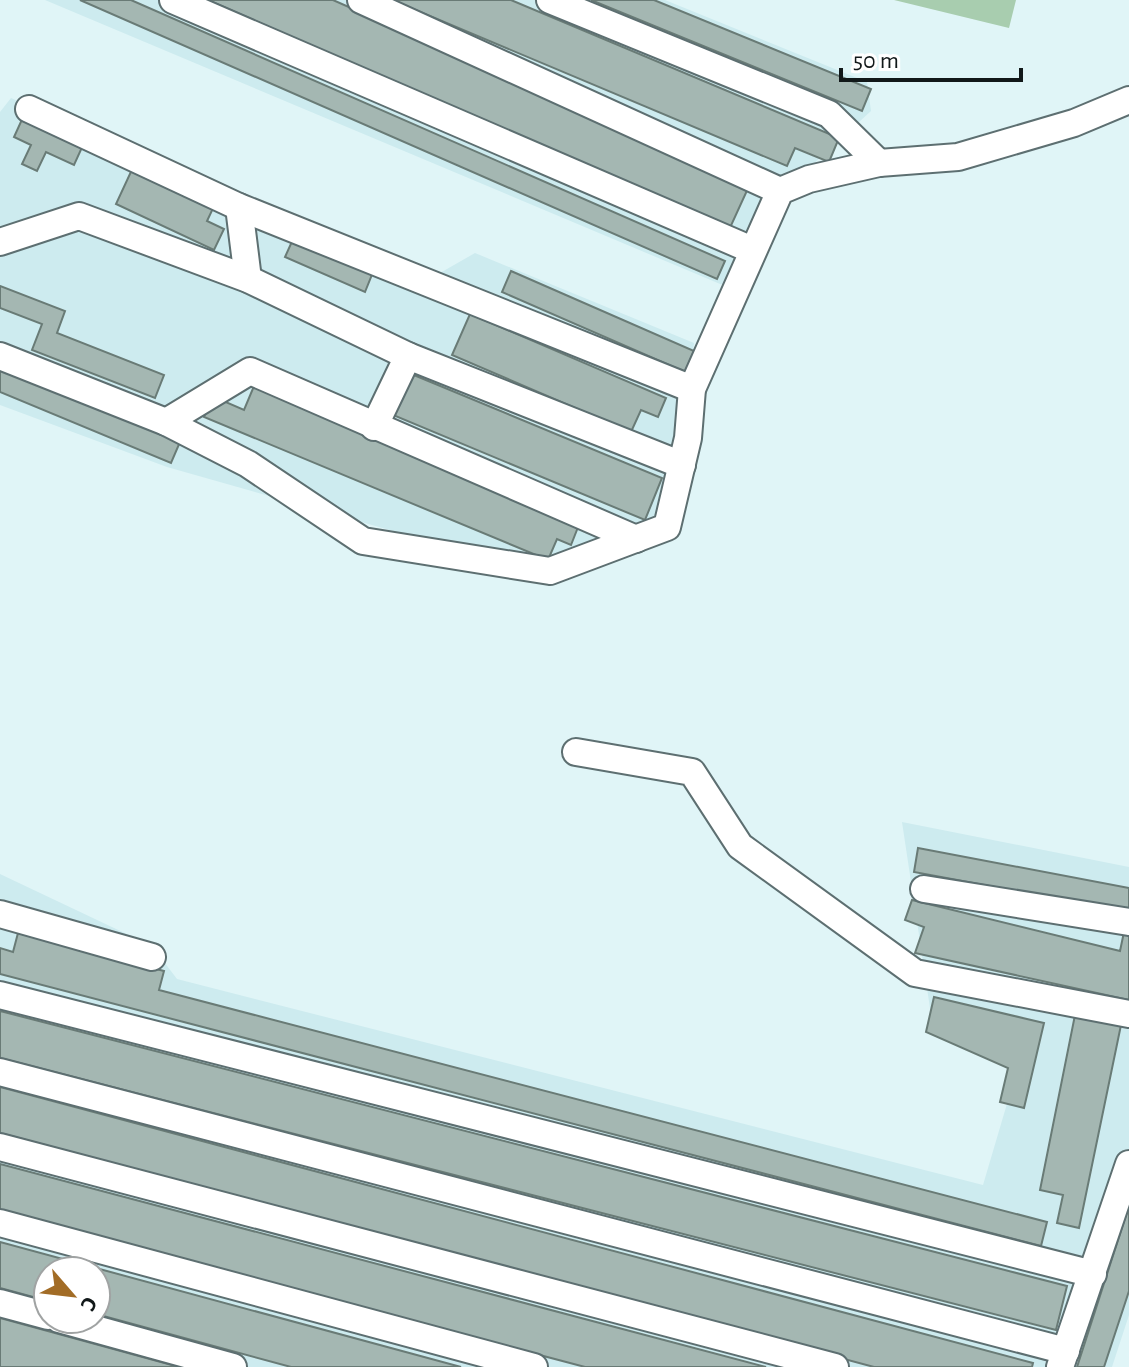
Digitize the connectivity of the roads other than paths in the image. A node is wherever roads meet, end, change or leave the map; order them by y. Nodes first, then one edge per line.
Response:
1 (173, 0) edge
2 (361, 0) edge
3 (550, 0) edge
4 (1129, 100) edge
5 (29, 109) dead end
6 (879, 163) junction
7 (780, 191) junction
8 (239, 207) junction
9 (0, 242) edge
10 (752, 250) junction
11 (248, 279) junction
12 (0, 356) edge
13 (408, 356) junction
14 (692, 389) junction
15 (166, 422) junction
16 (374, 427) junction
17 (682, 465) junction
18 (636, 539) junction
19 (576, 752) dead end
20 (924, 889) dead end
21 (0, 914) edge
22 (1129, 922) edge
23 (152, 957) dead end
24 (0, 995) edge
25 (1129, 1014) edge
26 (0, 1072) edge
27 (0, 1147) edge
28 (1129, 1164) edge
29 (0, 1223) edge
30 (1093, 1274) junction
31 (0, 1303) edge
32 (32, 1312) edge
33 (112, 1334) edge
34 (1063, 1359) edge
35 (233, 1367) edge
36 (534, 1367) edge
37 (835, 1367) edge

1 - 10 lane
2 - 7 lane
3 - 6 lane
4 - 6 lane
5 - 8 lane
6 - 7 lane
7 - 10 lane
8 - 11 lane
8 - 14 lane
9 - 11 lane
10 - 14 lane
11 - 13 lane
12 - 15 lane
13 - 16 lane
13 - 17 lane
14 - 17 lane
15 - 16 lane
15 - 18 lane
16 - 18 lane
17 - 18 lane
19 - 25 lane
20 - 22 lane
21 - 23 lane
24 - 30 lane
26 - 34 lane
27 - 37 lane
28 - 30 lane
29 - 36 lane
30 - 34 lane
31 - 32 lane
33 - 35 lane

